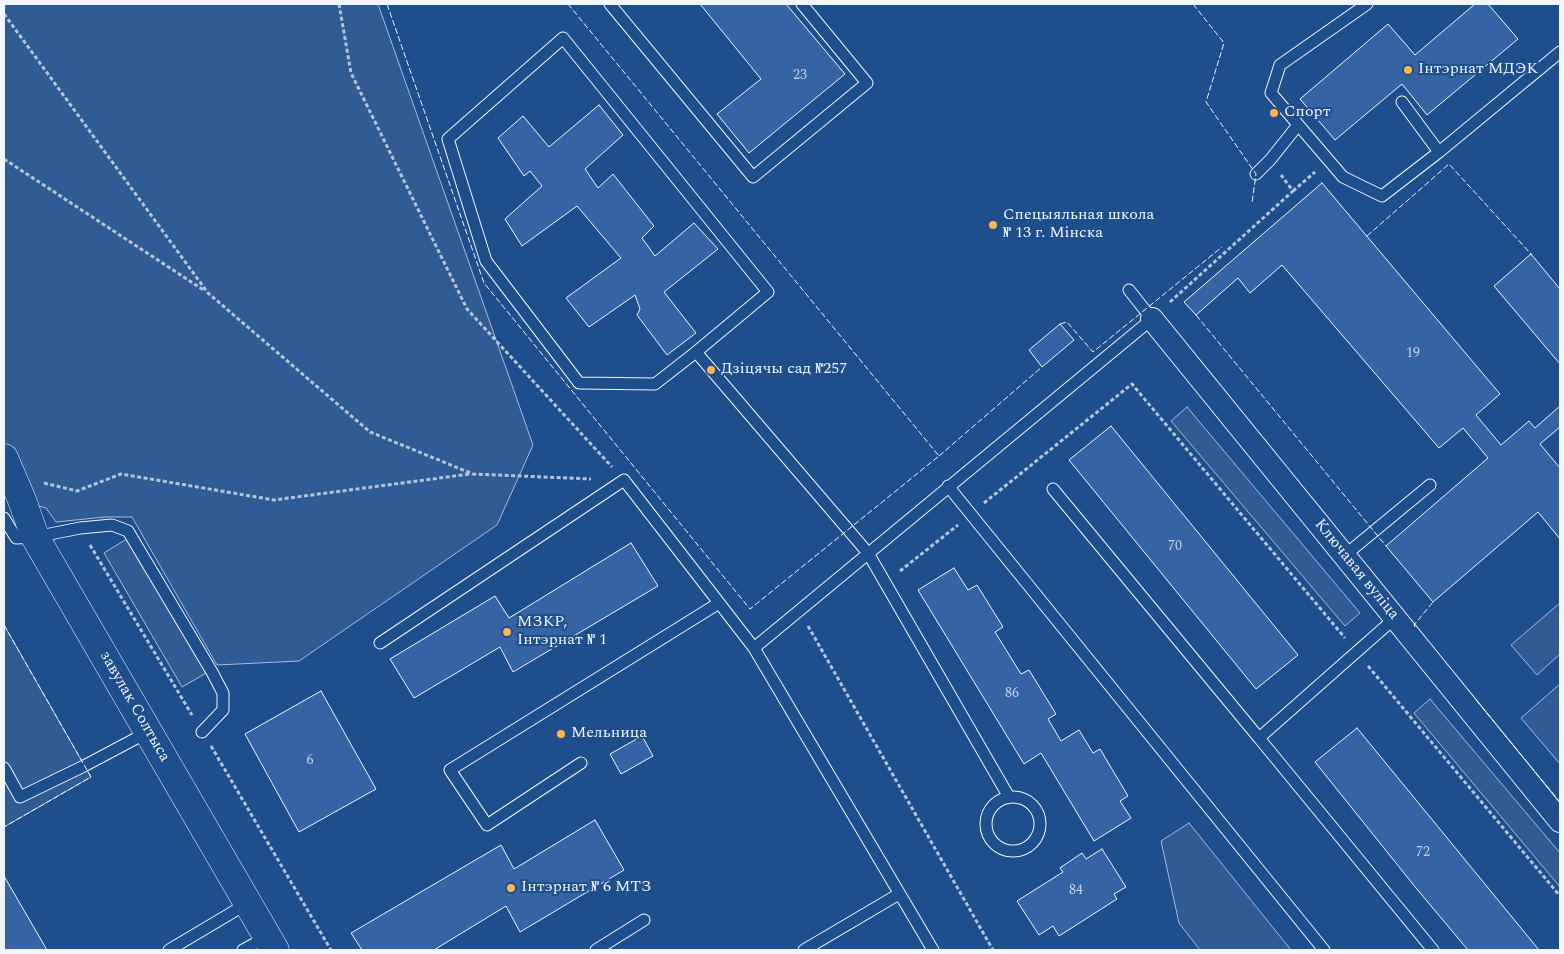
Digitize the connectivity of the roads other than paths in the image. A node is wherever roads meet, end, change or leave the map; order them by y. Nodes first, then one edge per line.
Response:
1 (610, 4) edge
2 (802, 4) edge
3 (1367, 4) edge
4 (1560, 52) edge
5 (1402, 102) dead end
6 (1298, 125) junction
7 (1439, 152) junction
8 (1256, 174) dead end
9 (1129, 290) dead end
10 (1152, 319) junction
11 (696, 352) junction
12 (8, 467) edge
13 (1430, 485) dead end
14 (948, 486) junction
15 (1053, 489) dead end
16 (4, 518) edge
17 (35, 537) junction
18 (868, 553) junction
19 (1344, 556) junction
20 (719, 603) junction
21 (1394, 618) junction
22 (380, 642) dead end
23 (754, 648) junction
24 (148, 732) junction
25 (202, 732) dead end
26 (1259, 738) junction
27 (581, 763) dead end
28 (4, 768) edge
29 (1009, 797) junction
30 (1560, 821) edge
31 (899, 894) junction
32 (248, 903) junction
33 (644, 920) dead end
34 (271, 944) edge
35 (169, 950) edge
36 (243, 950) edge
37 (596, 950) edge
38 (804, 950) edge
39 (933, 950) edge
40 (1324, 950) edge
41 (1433, 950) edge

1 - 2 lane
3 - 6 lane
4 - 7 lane
5 - 7 lane
6 - 7 lane
6 - 8 lane
9 - 10 lane
10 - 14 lane
10 - 19 street, Ключавая вуліца
11 - 11 lane
11 - 18 lane
12 - 17 street, завулак Солтыса
13 - 19 lane
14 - 18 lane
14 - 40 lane
15 - 26 lane
16 - 17 lane
17 - 24 street, завулак Солтыса
17 - 25 lane
18 - 23 lane
18 - 29 lane
19 - 21 street, Ключавая вуліца
20 - 22 lane
20 - 23 lane
20 - 27 lane
21 - 26 lane
21 - 30 street, Ключавая вуліца
23 - 31 lane
24 - 28 lane
24 - 32 street, завулак Солтыса
26 - 41 lane
29 - 29 lane
31 - 38 lane
31 - 39 lane
32 - 34 street, завулак Солтыса
32 - 35 lane
33 - 37 lane
34 - 36 lane

